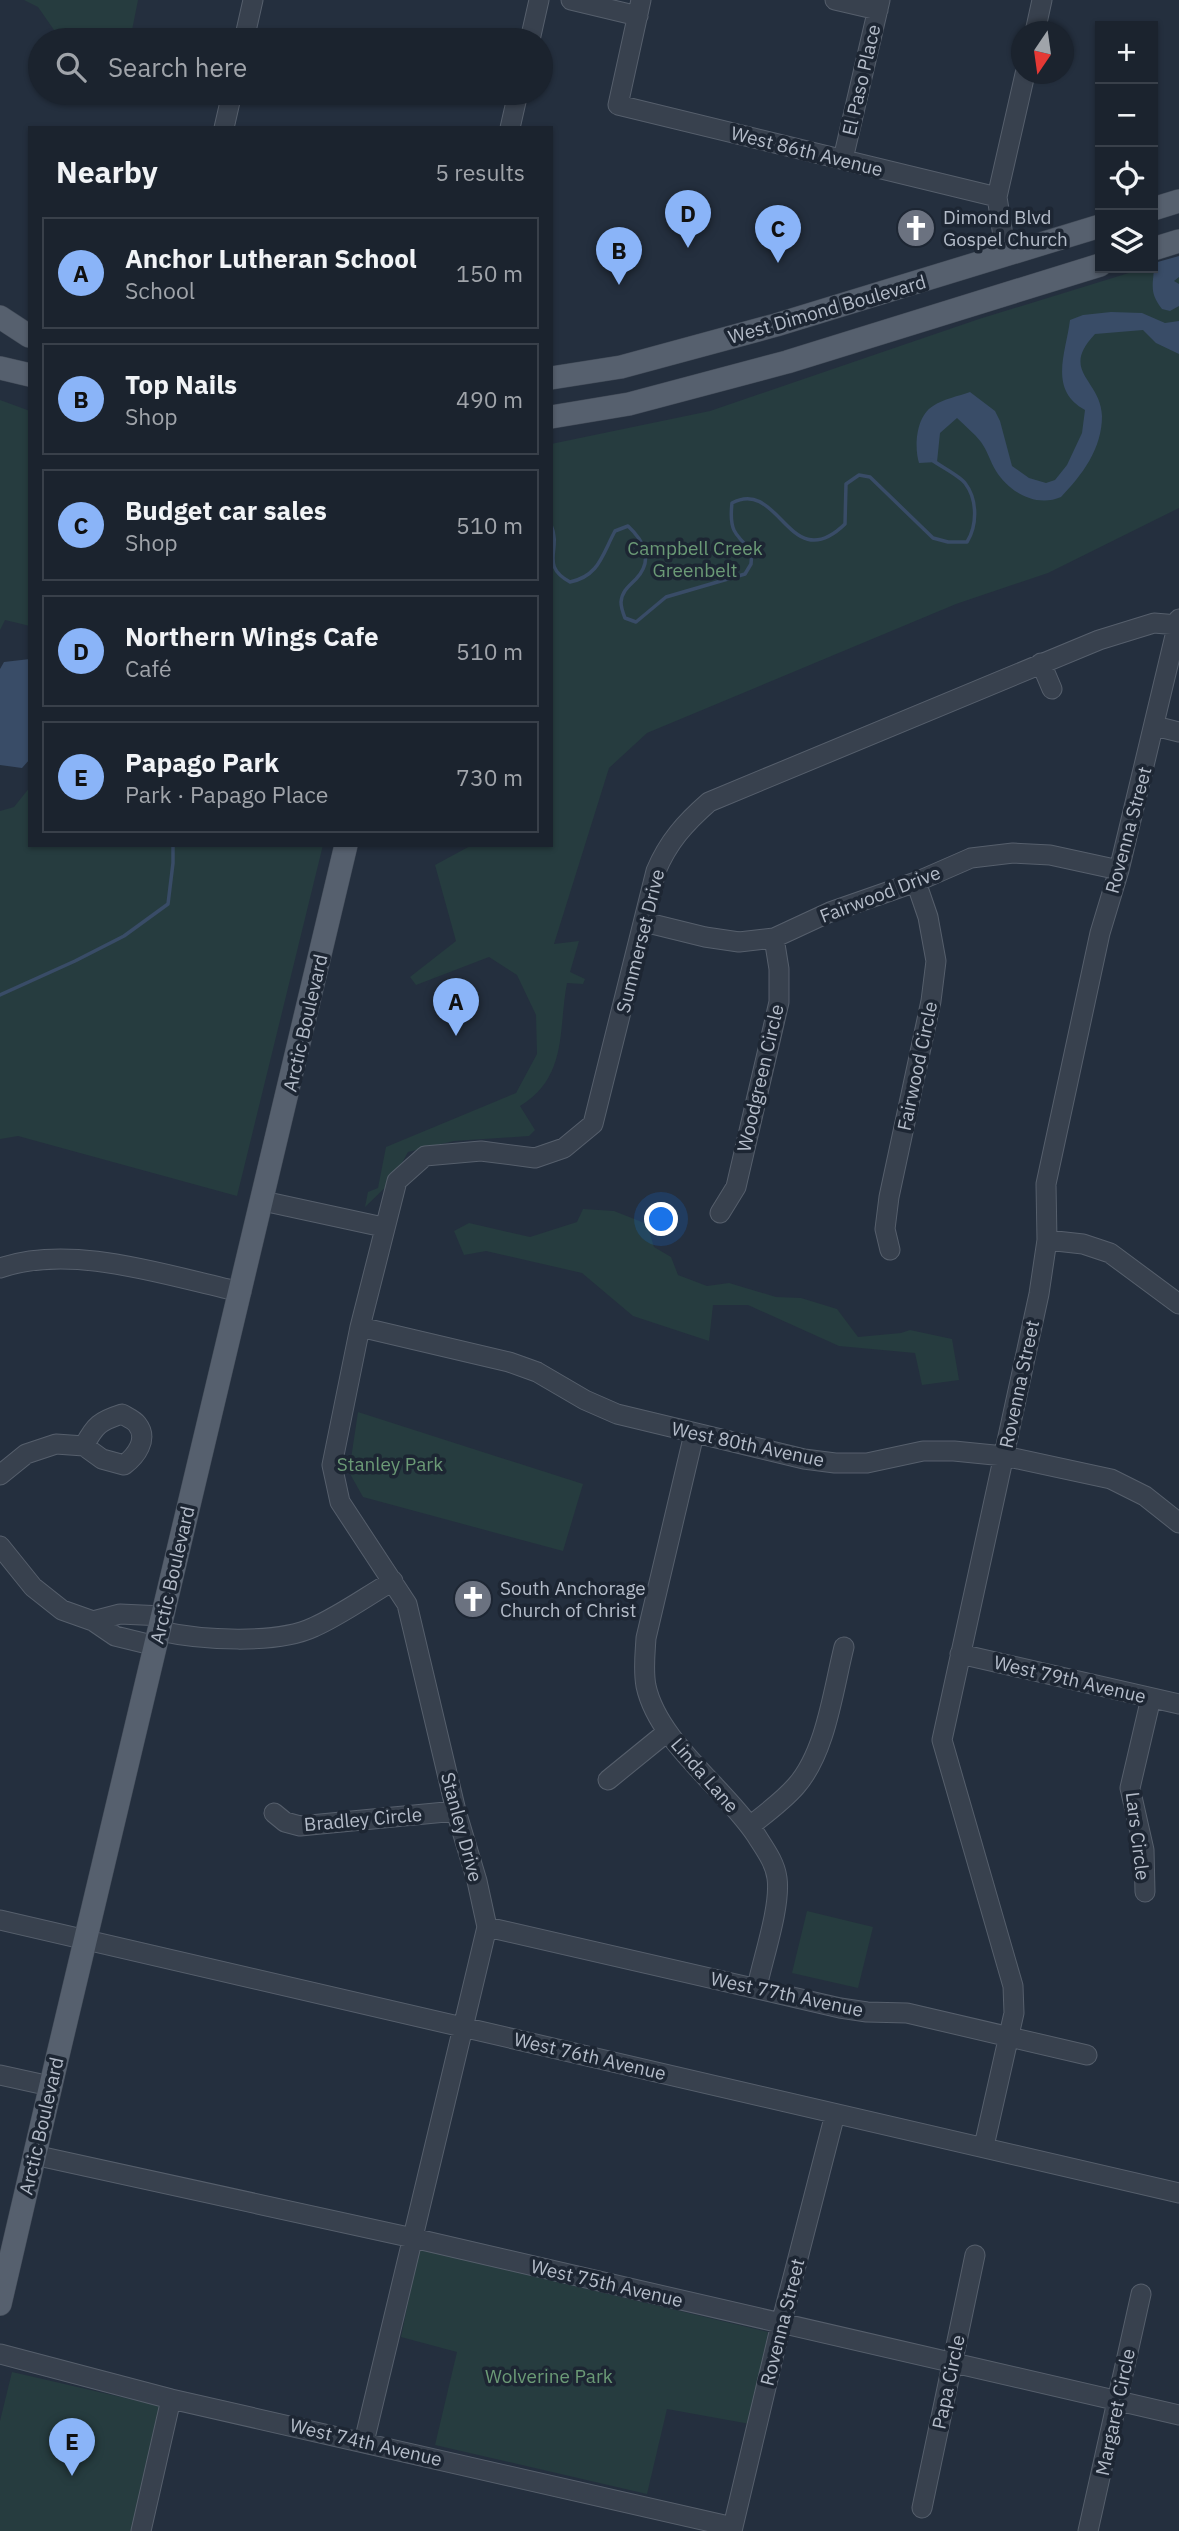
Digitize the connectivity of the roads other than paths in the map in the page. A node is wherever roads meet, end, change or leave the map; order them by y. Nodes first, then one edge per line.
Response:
1 (253, 0) edge
2 (539, 0) edge
3 (571, 0) edge
4 (835, 0) edge
5 (1042, 0) edge
6 (879, 5) edge
7 (640, 8) edge
8 (1037, 21) edge
9 (247, 28) edge
10 (533, 28) edge
11 (1023, 84) edge
12 (229, 105) edge
13 (515, 105) edge
14 (224, 126) edge
15 (510, 126) edge
16 (843, 159) junction
17 (997, 197) junction
18 (1179, 201) edge
19 (1158, 207) edge
20 (1095, 228) edge
21 (1179, 241) edge
22 (1158, 247) edge
23 (1006, 255) junction
24 (1095, 267) edge
25 (0, 317) edge
26 (0, 329) edge
27 (28, 335) edge
28 (28, 336) edge
29 (0, 368) edge
30 (28, 375) edge
31 (553, 378) edge
32 (553, 417) edge
33 (1178, 622) edge
34 (1041, 663) junction
35 (1052, 689) dead end
36 (1155, 726) junction
37 (1179, 732) edge
38 (346, 847) edge
39 (1119, 870) junction
40 (916, 882) junction
41 (644, 922) junction
42 (774, 939) junction
43 (263, 1200) junction
44 (720, 1213) dead end
45 (383, 1227) junction
46 (1047, 1240) junction
47 (890, 1250) dead end
48 (0, 1268) edge
49 (240, 1292) junction
50 (1179, 1304) edge
51 (360, 1327) junction
52 (694, 1434) junction
53 (84, 1446) dead end
54 (1003, 1456) junction
55 (0, 1475) edge
56 (1179, 1523) edge
57 (0, 1546) edge
58 (393, 1581) junction
59 (93, 1621) junction
60 (159, 1631) junction
61 (844, 1647) dead end
62 (960, 1654) junction
63 (1151, 1698) junction
64 (1179, 1704) edge
65 (667, 1732) junction
66 (608, 1780) dead end
67 (456, 1811) junction
68 (274, 1813) dead end
69 (750, 1826) junction
70 (1145, 1892) dead end
71 (0, 1920) edge
72 (486, 1927) junction
73 (84, 1939) junction
74 (757, 1987) junction
75 (463, 2026) junction
76 (1009, 2037) junction
77 (1087, 2055) dead end
78 (0, 2075) edge
79 (50, 2086) junction
80 (835, 2114) junction
81 (984, 2147) junction
82 (34, 2155) junction
83 (1179, 2193) edge
84 (8, 2231) edge
85 (413, 2238) junction
86 (975, 2255) dead end
87 (1141, 2294) dead end
88 (0, 2304) edge
89 (781, 2323) junction
90 (0, 2354) edge
91 (953, 2362) junction
92 (171, 2399) junction
93 (1117, 2401) junction
94 (1179, 2415) edge
95 (365, 2442) junction
96 (922, 2508) dead end
97 (733, 2529) edge
98 (141, 2531) edge
99 (1088, 2531) edge

1 - 9 street
2 - 10 street
3 - 7 street
4 - 6 street
5 - 8 street
6 - 16 street, El Paso Place
7 - 16 street, West 86th Avenue
11 - 17 street
12 - 14 street
13 - 15 street
16 - 17 street, West 86th Avenue
17 - 23 street
18 - 19 main road
20 - 23 main road, West Dimond Boulevard
21 - 22 main road
23 - 31 main road, West Dimond Boulevard
24 - 32 main road, West Dimond Boulevard
25 - 27 main road
26 - 28 main road
29 - 30 main road
33 - 34 street, Summerset Drive
33 - 36 street, Rovenna Street
34 - 35 street
34 - 41 street, Summerset Drive
36 - 37 street
36 - 39 street, Rovenna Street
38 - 43 main road, Arctic Boulevard
39 - 40 street, Fairwood Drive
39 - 46 street, Rovenna Street
40 - 42 street, Fairwood Drive
40 - 47 street, Fairwood Circle
41 - 42 street, Fairwood Drive
41 - 45 street, Summerset Drive
42 - 44 street, Woodgreen Circle
43 - 45 street
43 - 49 main road, Arctic Boulevard
45 - 51 street, Stanley Drive
46 - 50 street
46 - 54 street, Rovenna Street
48 - 49 street
49 - 60 main road, Arctic Boulevard
51 - 52 street, West 80th Avenue
51 - 58 street, Stanley Drive
52 - 54 street, West 80th Avenue
52 - 65 street, Linda Lane
53 - 55 street
54 - 56 street, West 80th Avenue
54 - 62 street, Rovenna Street
57 - 59 street
58 - 60 street
58 - 67 street, Stanley Drive
59 - 60 street
59 - 60 street
60 - 73 main road, Arctic Boulevard
61 - 69 street
62 - 63 street, West 79th Avenue
62 - 76 street, Rovenna Street
63 - 64 street, West 79th Avenue
63 - 70 street, Lars Circle
65 - 66 street
65 - 69 street, Linda Lane
67 - 68 street, Bradley Circle
67 - 72 street, Stanley Drive
69 - 74 street, Linda Lane
71 - 73 street, West 76th Avenue
72 - 74 street, West 77th Avenue
72 - 75 street, Stanley Drive
73 - 75 street, West 76th Avenue
73 - 79 main road, Arctic Boulevard
74 - 76 street, West 77th Avenue
75 - 80 street, West 76th Avenue
75 - 85 street, Stanley Drive
76 - 77 street, West 77th Avenue
76 - 81 street, Rovenna Street
78 - 79 street
79 - 82 main road, Arctic Boulevard
80 - 81 street, West 76th Avenue
80 - 89 street, Rovenna Street
81 - 83 street, West 76th Avenue
82 - 84 main road, Arctic Boulevard
82 - 85 street, West 75th Avenue
84 - 88 main road, Arctic Boulevard
85 - 89 street, West 75th Avenue
85 - 95 street, Stanley Drive
86 - 91 street, Papa Circle
87 - 93 street, Margaret Circle
89 - 91 street, West 75th Avenue
89 - 97 street, Rovenna Street
90 - 92 street, West 74th Avenue
91 - 93 street, West 75th Avenue
91 - 96 street, Papa Circle
92 - 95 street, West 74th Avenue
92 - 98 street
93 - 94 street, West 75th Avenue
93 - 99 street, Margaret Circle
95 - 97 street, West 74th Avenue

